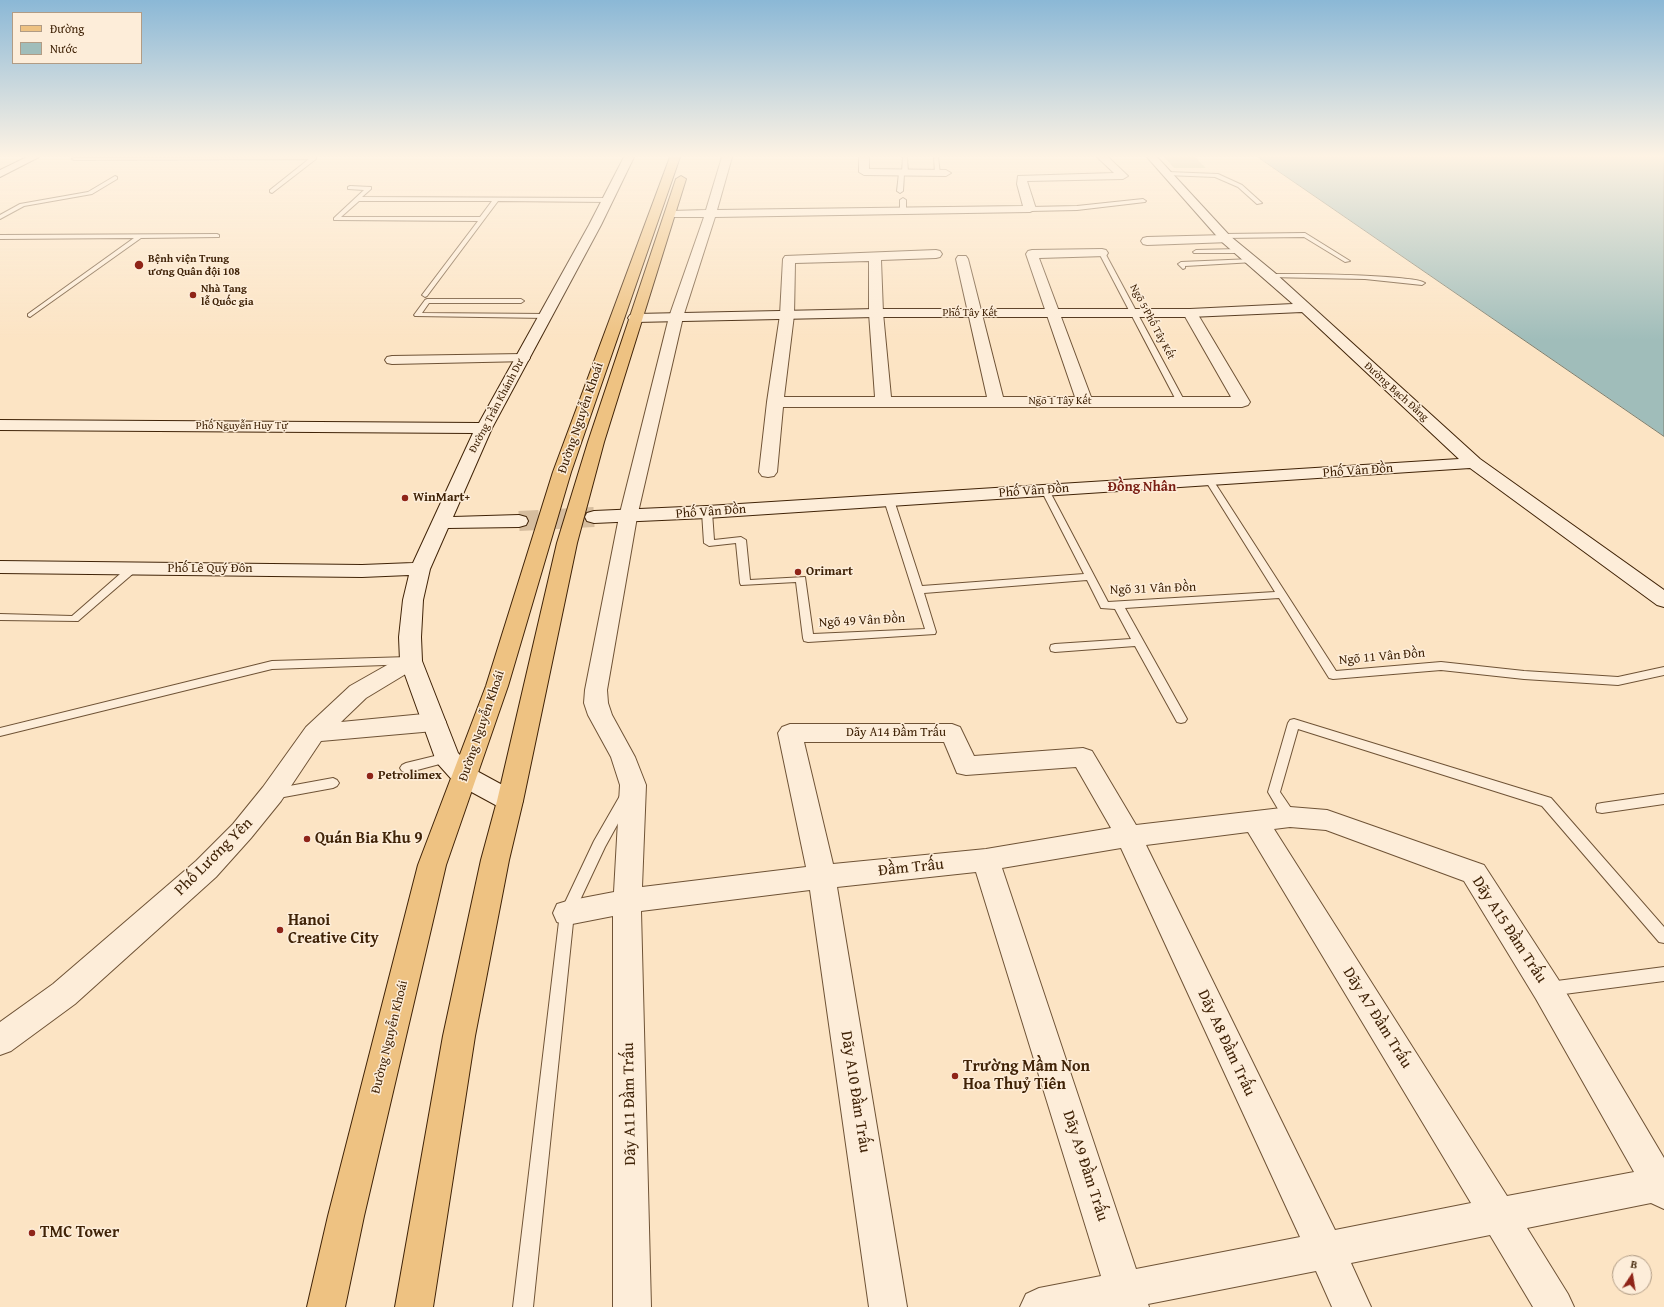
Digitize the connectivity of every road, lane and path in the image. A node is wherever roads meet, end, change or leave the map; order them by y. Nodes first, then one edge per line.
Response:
1 (337, 218) edge
2 (598, 218) edge
3 (653, 218) edge
4 (670, 218) edge
5 (709, 218) edge
6 (1208, 218) edge
7 (481, 220) joint
8 (217, 236) dead end
9 (0, 237) edge
10 (139, 237) junction
11 (1225, 237) junction
12 (1147, 241) dead end
13 (1239, 251) junction
14 (1196, 252) dead end
15 (1102, 253) joint
16 (936, 254) dead end
17 (874, 257) junction
18 (962, 259) dead end
19 (1252, 261) junction
20 (1347, 261) dead end
21 (1183, 267) dead end
22 (1270, 276) junction
23 (1422, 283) dead end
24 (425, 295) dead end
25 (521, 301) dead end
26 (1304, 308) junction
27 (1054, 312) junction
28 (876, 313) junction
29 (976, 313) junction
30 (1134, 313) junction
31 (1190, 313) junction
32 (30, 315) dead end
33 (787, 315) junction
34 (546, 316) junction
35 (676, 317) junction
36 (635, 318) junction
37 (523, 358) junction
38 (392, 360) dead end
39 (883, 401) junction
40 (1084, 401) junction
41 (775, 402) junction
42 (996, 402) junction
43 (1180, 402) junction
44 (0, 425) edge
45 (484, 428) junction
46 (1474, 463) junction
47 (768, 472) dead end
48 (1209, 480) junction
49 (1045, 490) junction
50 (889, 500) junction
51 (707, 512) junction
52 (594, 517) tunnel mouth
53 (628, 517) junction
54 (519, 521) tunnel mouth
55 (441, 523) junction
56 (0, 567) edge
57 (132, 568) junction
58 (420, 569) junction
59 (1090, 578) junction
60 (917, 590) junction
61 (1282, 595) junction
62 (1664, 600) edge
63 (1118, 605) junction
64 (0, 617) edge
65 (1138, 642) junction
66 (1055, 648) dead end
67 (412, 661) junction
68 (1664, 671) edge
69 (1181, 719) dead end
70 (434, 722) junction
71 (0, 732) edge
72 (314, 733) junction
73 (455, 767) junction
74 (406, 768) dead end
75 (333, 783) dead end
76 (633, 785) junction
77 (272, 794) junction
78 (1664, 799) edge
79 (510, 801) junction
80 (1602, 808) dead end
81 (1290, 817) junction
82 (1255, 821) junction
83 (1129, 836) junction
84 (986, 860) junction
85 (822, 876) junction
86 (627, 901) junction
87 (567, 913) junction
88 (1664, 937) edge
89 (1664, 974) edge
90 (1547, 989) junction
91 (0, 1040) edge
92 (1662, 1187) edge
93 (1498, 1216) junction
94 (1324, 1250) junction
95 (1127, 1298) edge
96 (326, 1307) edge
97 (414, 1307) edge
98 (523, 1307) edge
99 (632, 1307) edge
100 (888, 1307) edge
101 (1039, 1307) edge
102 (1352, 1307) edge
103 (1555, 1307) edge

1 - 7 lane
2 - 34 street, Đường Trần Khánh Dư
3 - 73 main road, Đường Nguyễn Khoái
4 - 36 main road, Đường Nguyễn Khoái
5 - 35 street
6 - 11 street, Đường Bạch Đằng
7 - 24 lane
8 - 10 lane
9 - 10 lane
10 - 32 lane
11 - 12 street
11 - 13 street, Đường Bạch Đằng
11 - 20 lane
13 - 14 lane
13 - 19 street, Đường Bạch Đằng
15 - 27 street
15 - 30 lane, Ngõ 5 Phố Tây Kết
16 - 17 street
17 - 28 street
17 - 33 street
18 - 29 street
19 - 21 lane
19 - 22 street, Đường Bạch Đằng
22 - 23 lane
22 - 26 street, Đường Bạch Đằng
25 - 34 lane
26 - 31 street, Phố Tây Kết
26 - 46 street, Đường Bạch Đằng
27 - 29 street, Phố Tây Kết
27 - 30 street, Phố Tây Kết
27 - 40 street
28 - 29 street, Phố Tây Kết
28 - 33 street, Phố Tây Kết
28 - 39 street
29 - 42 street
30 - 31 street, Phố Tây Kết
30 - 43 lane, Ngõ 5 Phố Tây Kết
31 - 43 street, Ngõ 1 Tây Kết
33 - 35 street, Phố Tây Kết
33 - 41 street
34 - 37 street, Đường Trần Khánh Dư
35 - 36 street, Phố Tây Kết
35 - 53 street
36 - 79 main road, Đường Nguyễn Khoái
37 - 38 street
37 - 45 street, Đường Trần Khánh Dư
39 - 41 street, Ngõ 1 Tây Kết
39 - 42 street, Ngõ 1 Tây Kết
40 - 42 street, Ngõ 1 Tây Kết
40 - 43 street, Ngõ 1 Tây Kết
41 - 47 street
44 - 45 street, Phố Nguyễn Huy Tự
45 - 55 street, Đường Trần Khánh Dư
46 - 48 street, Phố Vân Đồn
46 - 62 street, Đường Bạch Đằng
48 - 49 street, Phố Vân Đồn
48 - 61 lane, Ngõ 11 Vân Đồn
49 - 50 street, Phố Vân Đồn
49 - 59 lane, Ngõ 31 Vân Đồn
50 - 51 street, Phố Vân Đồn
50 - 60 lane, Ngõ 49 Vân Đồn
51 - 53 street, Phố Vân Đồn
51 - 60 lane, Ngõ 49 Vân Đồn
52 - 53 street, Phố Vân Đồn
53 - 76 street
54 - 55 street
55 - 58 street, Đường Trần Khánh Dư
56 - 57 street, Phố Lê Quý Đôn
57 - 58 street, Phố Lê Quý Đôn
57 - 64 lane
58 - 67 street, Đường Trần Khánh Dư
59 - 60 lane
59 - 63 lane, Ngõ 31 Vân Đồn
61 - 63 lane, Ngõ 31 Vân Đồn
61 - 68 lane, Ngõ 11 Vân Đồn
63 - 65 lane
65 - 66 lane
65 - 69 lane
67 - 70 street, Đường Trần Khánh Dư
67 - 71 lane
67 - 72 street, Phố Lương Yên
70 - 72 street
70 - 73 street, Đường Trần Khánh Dư
72 - 77 street, Phố Lương Yên
73 - 74 lane
73 - 79 street
73 - 96 main road, Đường Nguyễn Khoái
75 - 77 lane
76 - 86 street
76 - 87 lane
77 - 91 street, Phố Lương Yên
78 - 80 lane
79 - 97 main road, Đường Nguyễn Khoái
81 - 82 street, Dãy A15 Đầm Trấu
81 - 88 lane
81 - 90 street, Dãy A15 Đầm Trấu
82 - 83 street, Đầm Trấu
82 - 93 street, Dãy A7 Đầm Trấu
83 - 84 street, Đầm Trấu
83 - 85 street, Dãy A14 Đầm Trấu
83 - 94 street, Dãy A8 Đầm Trấu
84 - 85 street, Đầm Trấu
84 - 95 street, Dãy A9 Đầm Trấu
85 - 86 street, Đầm Trấu
85 - 100 street, Dãy A10 Đầm Trấu
86 - 87 street, Đầm Trấu
86 - 99 street, Dãy A11 Đầm Trấu
87 - 98 lane
89 - 90 lane
90 - 92 street, Dãy A15 Đầm Trấu
92 - 93 street
93 - 94 street
93 - 103 street, Dãy A7 Đầm Trấu
94 - 95 street
94 - 102 street, Dãy A8 Đầm Trấu
95 - 101 street

